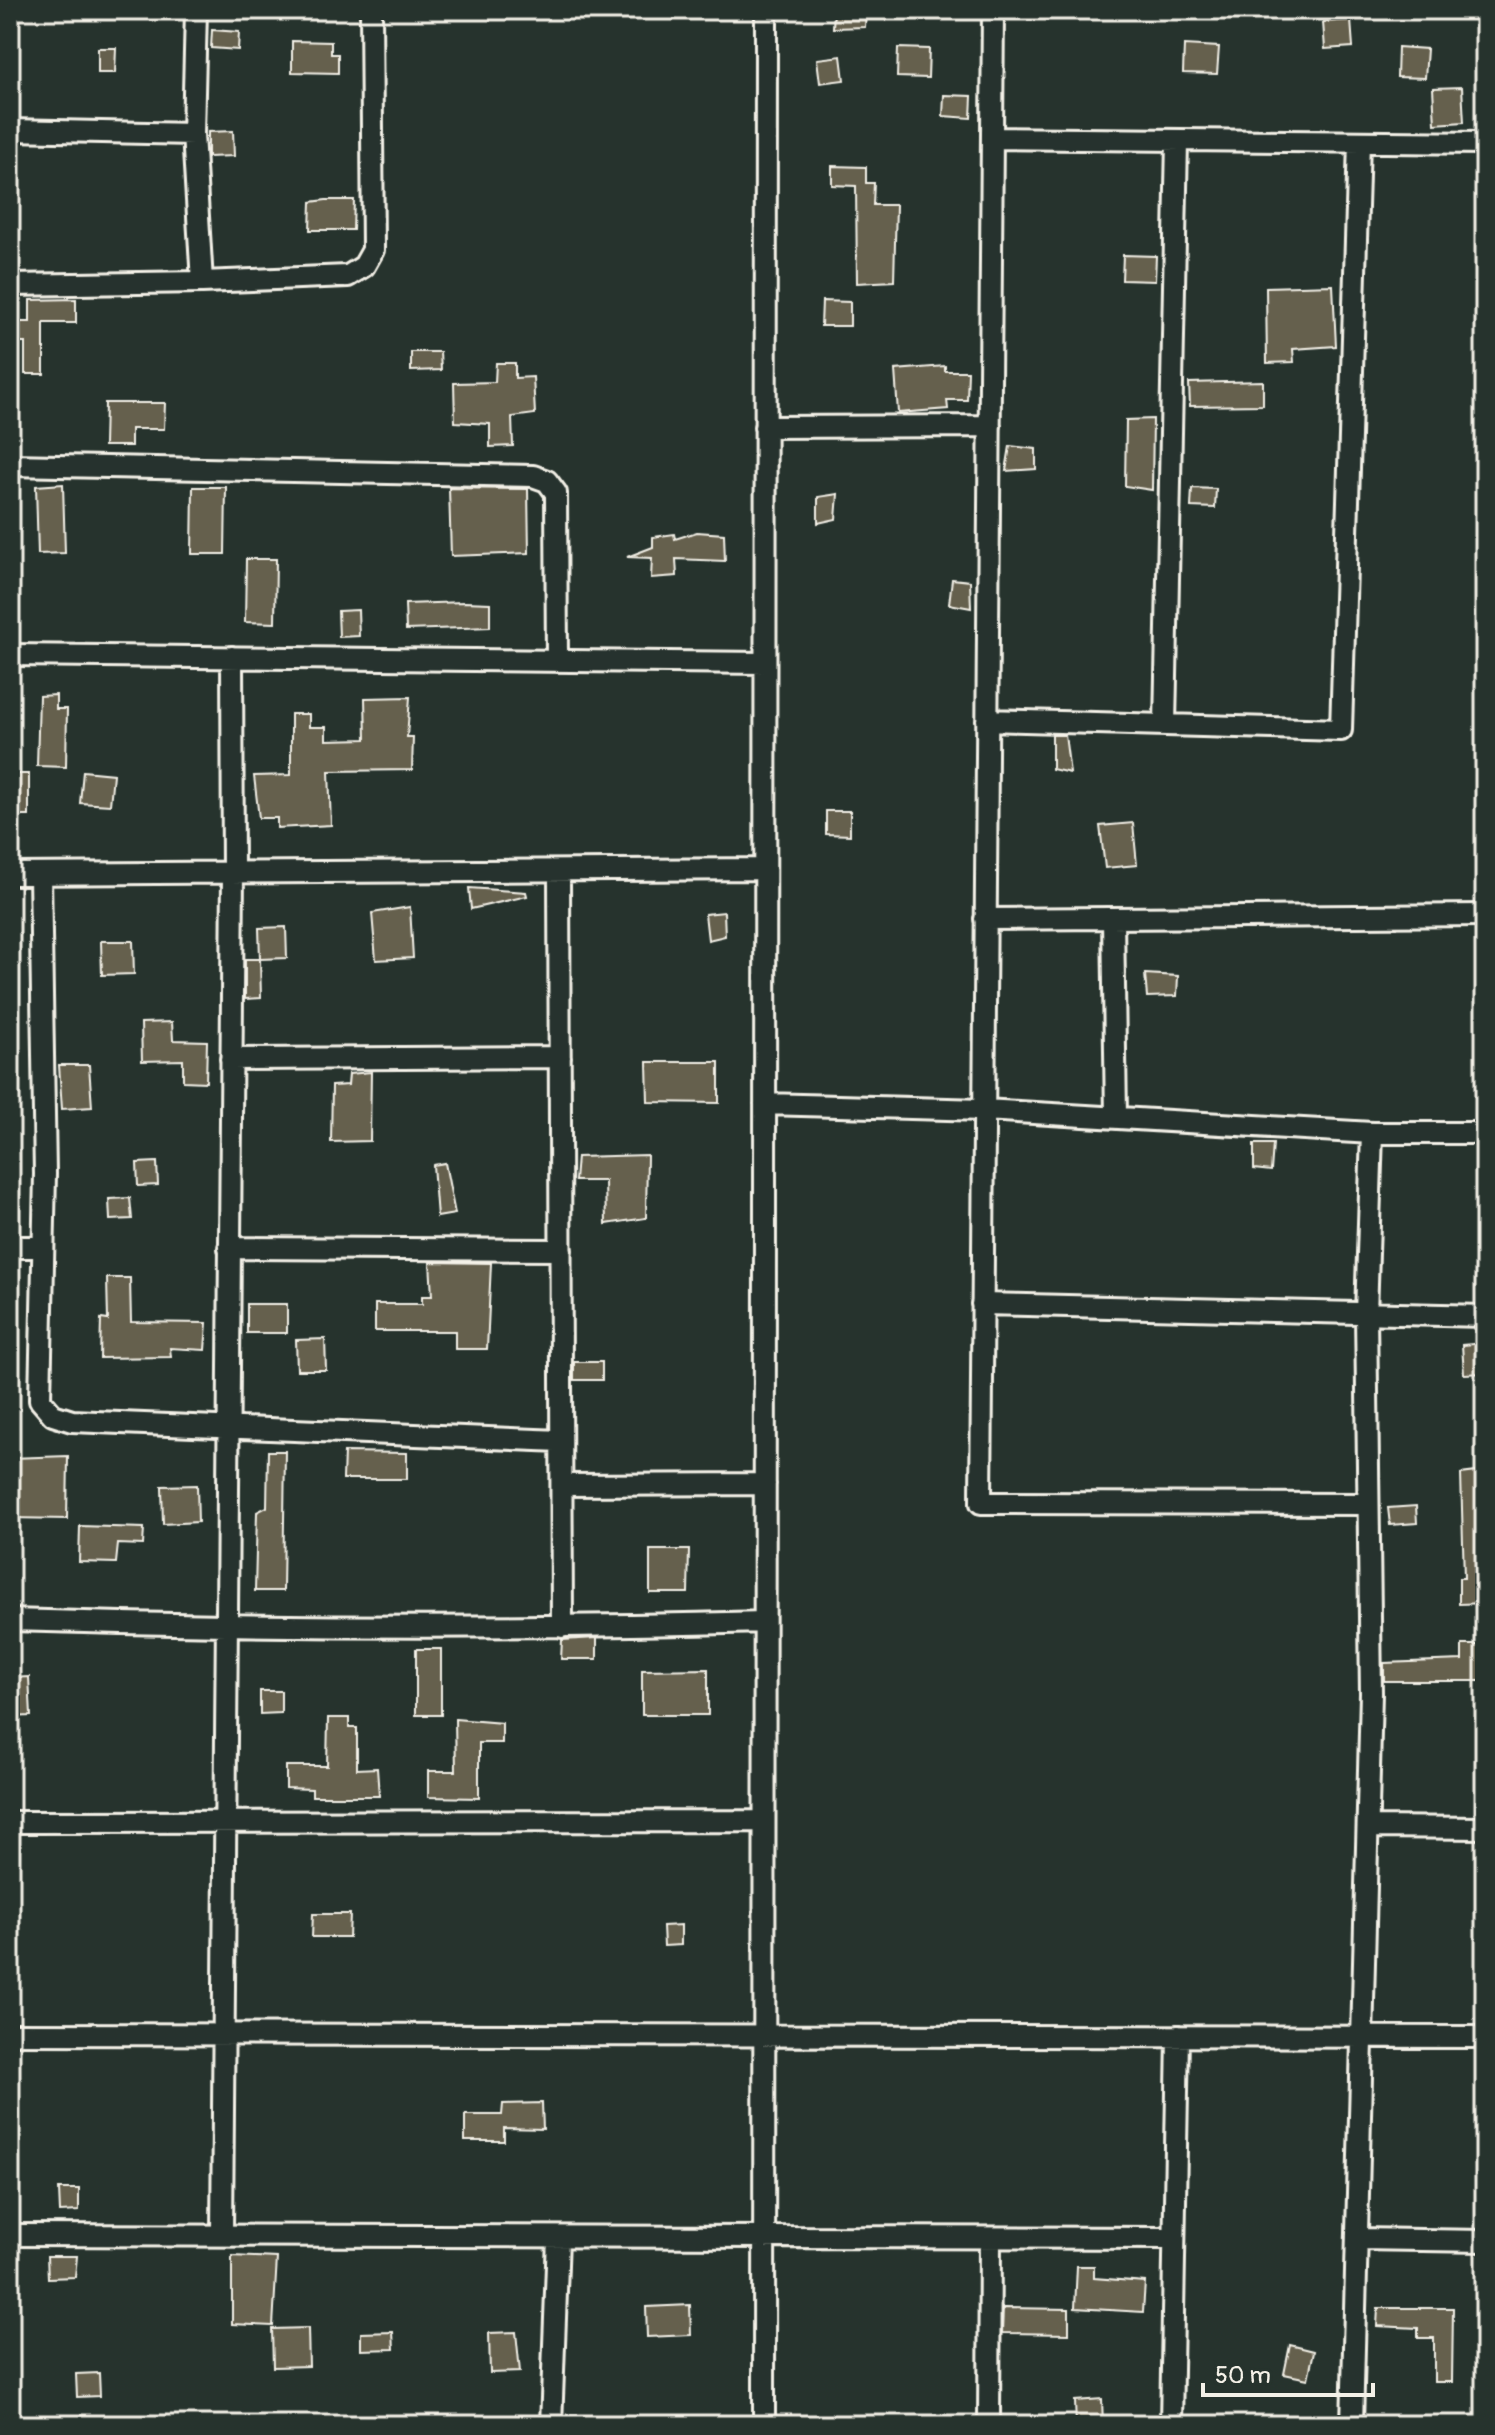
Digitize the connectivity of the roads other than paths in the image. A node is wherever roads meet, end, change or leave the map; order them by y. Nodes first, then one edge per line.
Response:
1 (196, 10) edge
2 (371, 10) edge
3 (766, 10) edge
4 (993, 10) edge
5 (10, 130) edge
6 (193, 134) junction
7 (992, 138) junction
8 (1177, 141) junction
9 (1359, 142) junction
10 (1485, 143) edge
11 (202, 282) junction
12 (10, 285) edge
13 (990, 426) junction
14 (765, 427) junction
15 (10, 465) edge
16 (10, 655) edge
17 (232, 657) junction
18 (557, 661) junction
19 (765, 663) junction
20 (987, 720) junction
21 (1165, 725) junction
22 (765, 869) junction
23 (233, 872) junction
24 (559, 873) junction
25 (10, 874) edge
26 (40, 874) junction
27 (1485, 915) edge
28 (1113, 918) junction
29 (985, 919) junction
30 (560, 1057) junction
31 (231, 1059) junction
32 (765, 1104) junction
33 (984, 1110) junction
34 (1116, 1117) junction
35 (1372, 1133) junction
36 (1485, 1133) edge
37 (10, 1247) edge
38 (43, 1247) junction
39 (229, 1248) junction
40 (561, 1250) junction
41 (982, 1304) junction
42 (1366, 1314) junction
43 (1485, 1316) edge
44 (228, 1427) junction
45 (561, 1441) junction
46 (765, 1484) junction
47 (562, 1485) junction
48 (1368, 1504) junction
49 (10, 1620) edge
50 (764, 1622) junction
51 (562, 1627) junction
52 (227, 1628) junction
53 (226, 1821) junction
54 (764, 1821) junction
55 (10, 1822) edge
56 (1368, 1827) junction
57 (1485, 1828) edge
58 (10, 2034) edge
59 (225, 2035) junction
60 (764, 2036) junction
61 (1178, 2036) junction
62 (1364, 2036) junction
63 (1485, 2037) edge
64 (222, 2234) junction
65 (10, 2235) edge
66 (558, 2238) junction
67 (764, 2238) junction
68 (990, 2238) junction
69 (1173, 2238) junction
70 (1359, 2239) junction
71 (1485, 2241) edge
72 (551, 2425) edge
73 (764, 2425) edge
74 (989, 2425) edge
75 (1171, 2425) edge
76 (1352, 2425) edge

1 - 6 street
2 - 11 street
3 - 14 street
4 - 7 street
5 - 6 street
6 - 11 street
7 - 8 street
7 - 13 street
8 - 9 street
8 - 21 street
9 - 10 street
9 - 21 street
11 - 12 street
13 - 14 street
13 - 20 street
14 - 19 street
15 - 18 street
16 - 17 street
17 - 18 street
17 - 23 street
18 - 19 street
19 - 22 street
20 - 21 street
20 - 29 street
22 - 24 street
22 - 32 street
23 - 24 street
23 - 26 street
23 - 31 street
24 - 30 street
25 - 26 street
26 - 38 street
27 - 28 street
28 - 29 street
28 - 34 street
29 - 33 street
30 - 31 street
30 - 40 street
31 - 39 street
32 - 33 street
32 - 46 street
33 - 34 street
33 - 41 street
34 - 35 street
35 - 36 street
35 - 42 street
37 - 38 street
38 - 44 street
39 - 40 street
39 - 44 street
40 - 45 street
41 - 42 street
41 - 48 street
42 - 43 street
42 - 48 street
44 - 45 street
44 - 52 street
45 - 47 street
46 - 47 street
46 - 50 street
47 - 51 street
48 - 56 street
49 - 52 street
50 - 51 street
50 - 54 street
51 - 52 street
52 - 53 street
53 - 54 street
53 - 55 street
53 - 59 street
54 - 60 street
56 - 57 street
56 - 62 street
58 - 59 street
59 - 60 street
59 - 64 street
60 - 61 street
60 - 67 street
61 - 62 street
61 - 69 street
62 - 63 street
62 - 70 street
64 - 65 street
64 - 66 street
66 - 67 street
66 - 72 street
67 - 68 street
67 - 73 street
68 - 69 street
68 - 74 street
69 - 75 street
70 - 71 street
70 - 76 street

